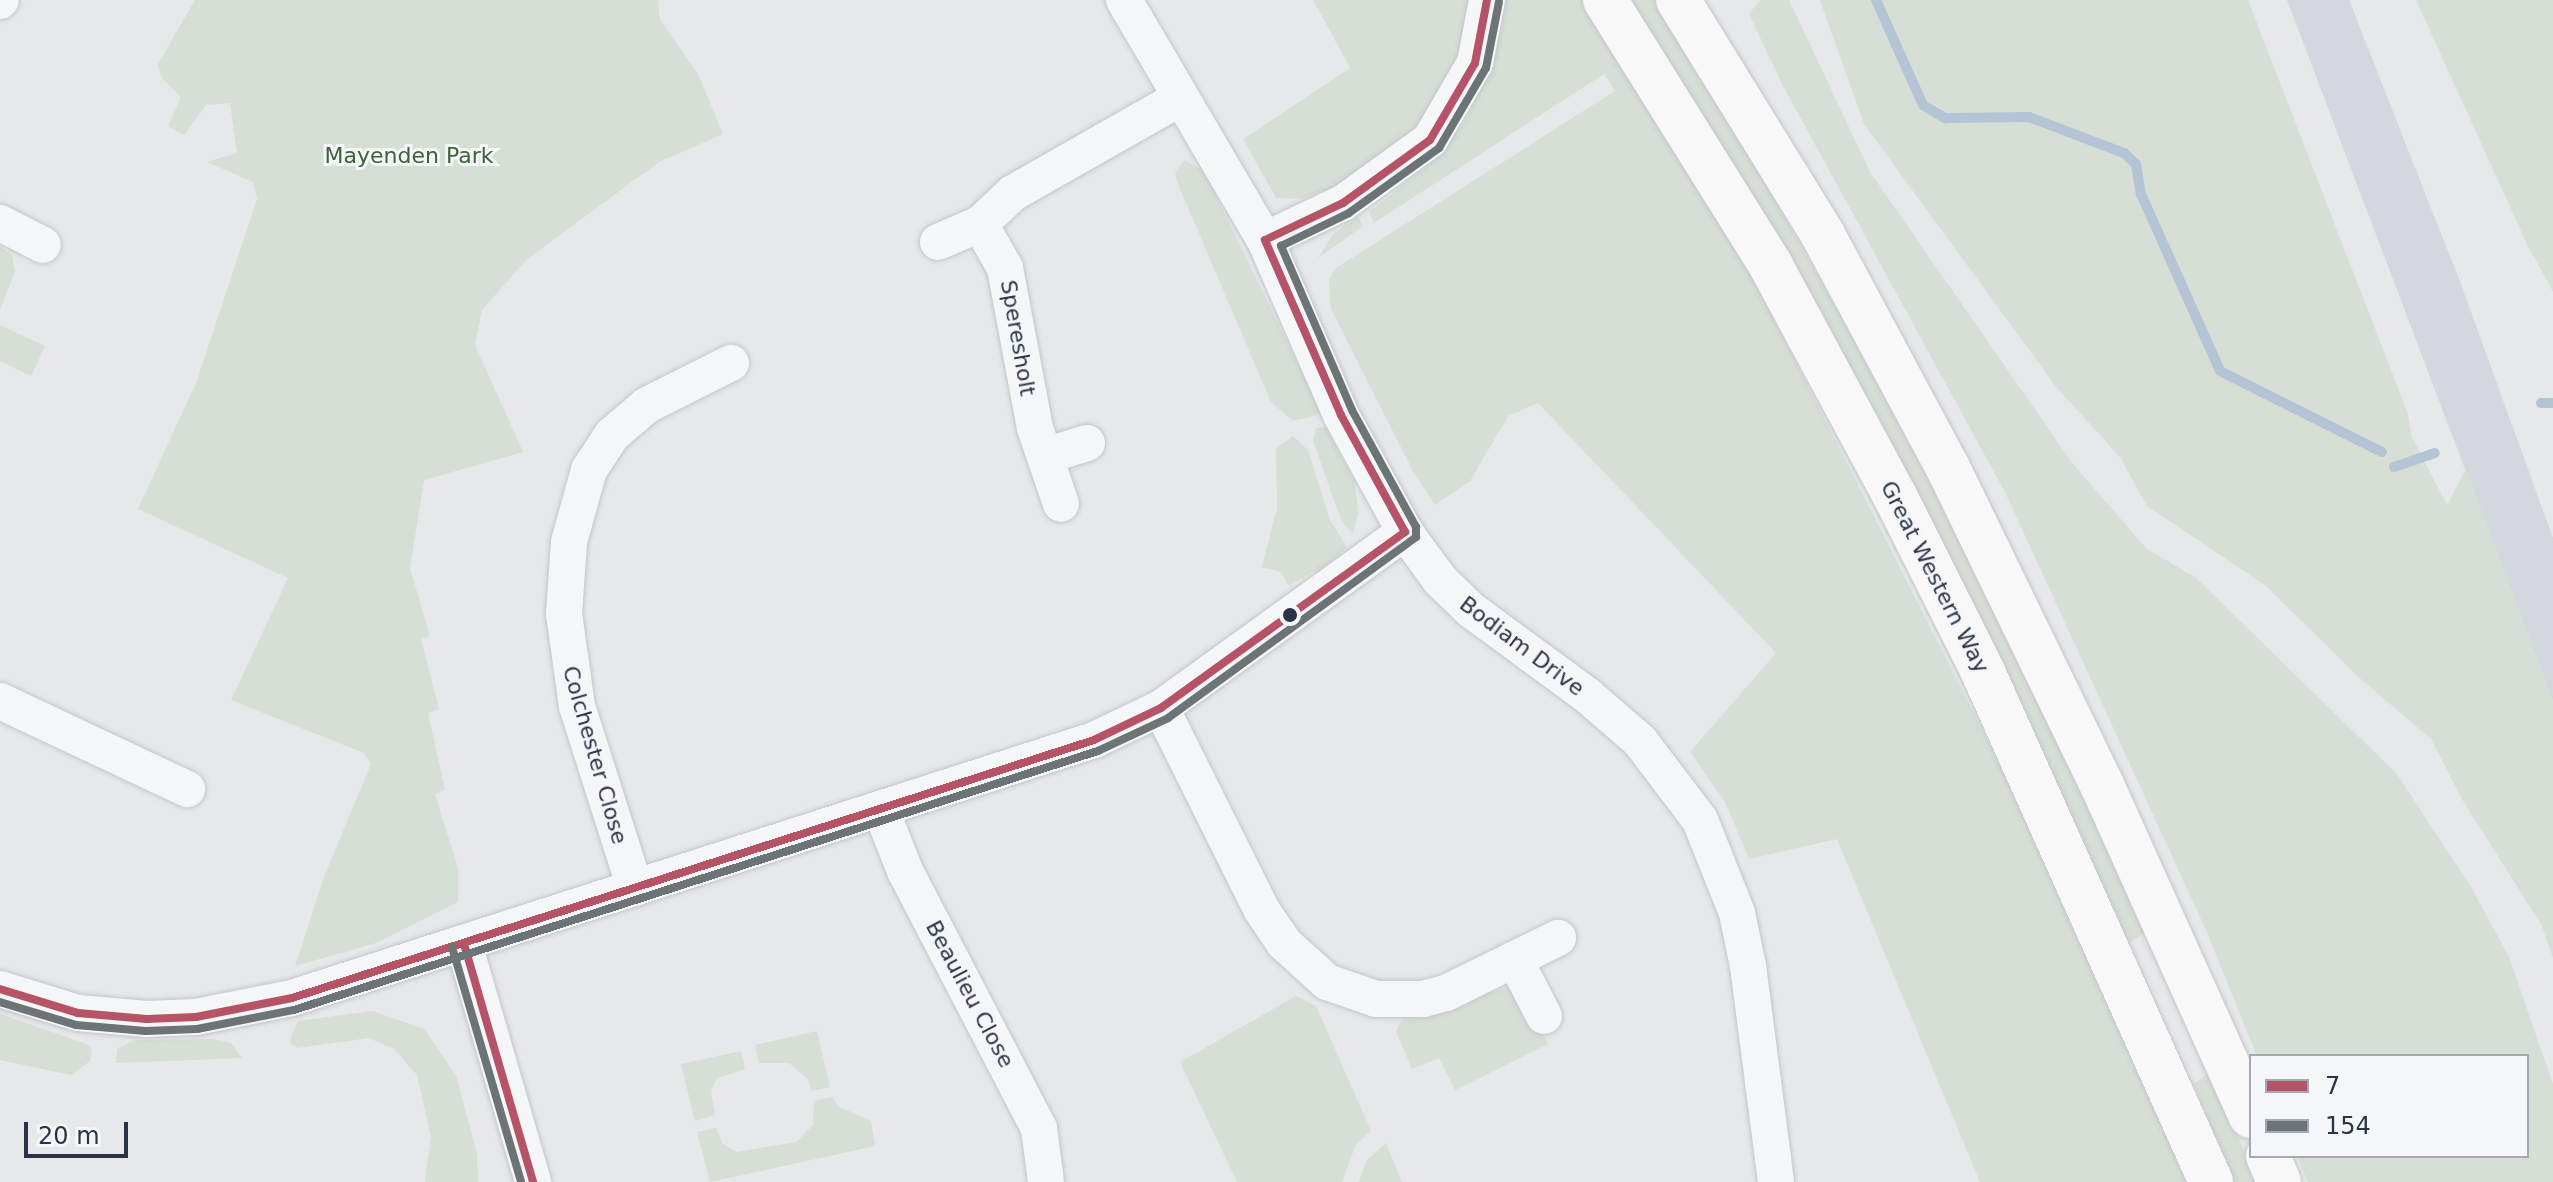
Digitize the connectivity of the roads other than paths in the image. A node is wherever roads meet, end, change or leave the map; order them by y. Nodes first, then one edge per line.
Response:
1 (1124, 0) edge
2 (1487, 0) edge
3 (1605, 0) edge
4 (1678, 0) edge
5 (1180, 98) junction
6 (0, 223) edge
7 (980, 224) junction
8 (1265, 240) junction
9 (938, 242) dead end
10 (43, 245) dead end
11 (731, 363) dead end
12 (1087, 443) dead end
13 (1045, 456) junction
14 (1061, 504) dead end
15 (1405, 532) junction
16 (0, 701) edge
17 (1161, 708) junction
18 (187, 789) dead end
19 (881, 810) junction
20 (635, 888) junction
21 (1558, 938) dead end
22 (464, 944) junction
23 (1515, 960) junction
24 (0, 989) edge
25 (1544, 1016) dead end
26 (2249, 1112) edge
27 (2269, 1158) edge
28 (533, 1182) edge
29 (1046, 1182) edge
30 (1776, 1182) edge
31 (2211, 1182) edge
32 (2279, 1182) edge

1 - 5 street, Bodiam Drive
2 - 8 street
3 - 31 main road, Great Western Way
4 - 26 main road
5 - 7 street
5 - 8 street, Bodiam Drive
6 - 10 street
7 - 9 street
7 - 13 street, Speresholt
8 - 15 street, Bodiam Drive
11 - 20 street, Colchester Close
12 - 13 street
13 - 14 street, Speresholt
15 - 17 street
15 - 30 street, Bodiam Drive
16 - 18 street
17 - 19 street
17 - 23 street
19 - 20 street
19 - 29 street, Beaulieu Close
20 - 22 street
21 - 23 street
22 - 24 street
22 - 28 street
23 - 25 street
27 - 32 main road

